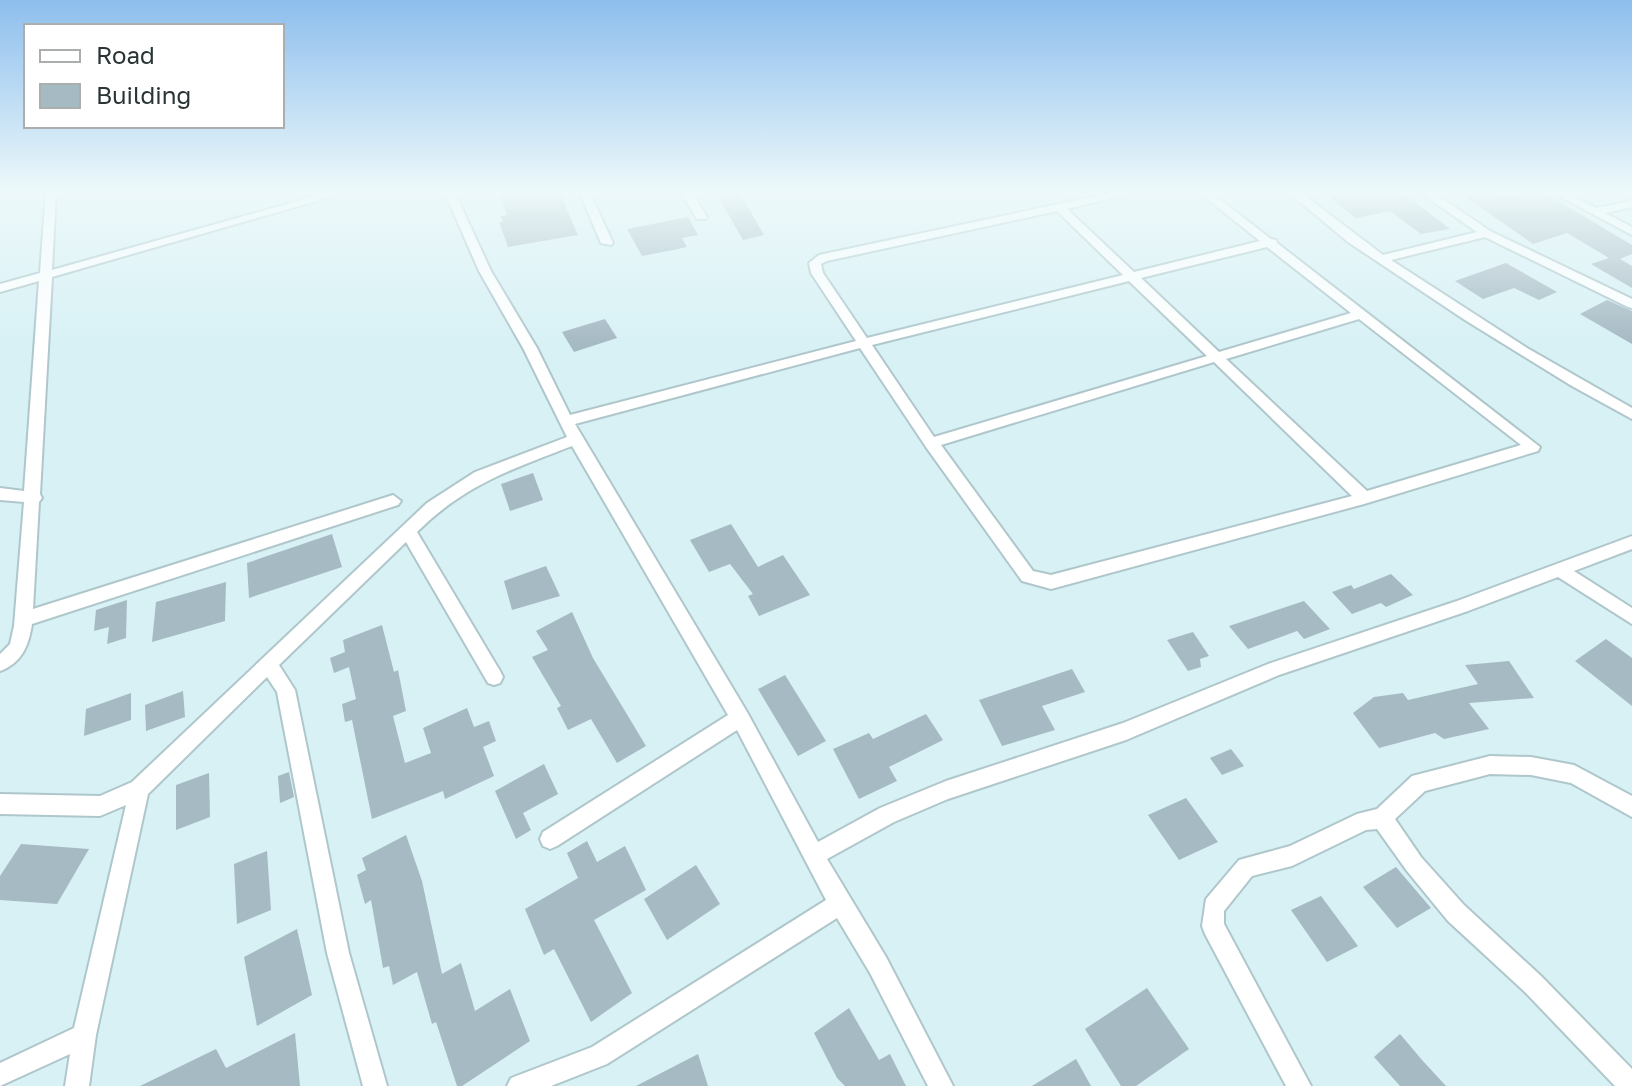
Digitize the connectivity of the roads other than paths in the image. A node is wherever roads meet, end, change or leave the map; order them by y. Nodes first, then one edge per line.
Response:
1 (48, 242) edge
2 (161, 242) edge
3 (472, 242) edge
4 (900, 242) edge
5 (1096, 242) edge
6 (1272, 242) joint
7 (1355, 242) edge
8 (1451, 242) edge
9 (1504, 242) edge
10 (1381, 259) junction
11 (46, 273) junction
12 (1133, 277) junction
13 (0, 288) edge
14 (1632, 304) edge
15 (1360, 314) junction
16 (863, 343) junction
17 (1219, 358) junction
18 (1632, 414) edge
19 (568, 421) junction
20 (575, 439) junction
21 (931, 443) junction
22 (0, 494) edge
23 (34, 498) junction
24 (1364, 498) junction
25 (393, 501) dead end
26 (408, 531) junction
27 (1632, 542) edge
28 (1559, 569) junction
29 (1632, 617) edge
30 (24, 619) junction
31 (0, 663) edge
32 (270, 666) junction
33 (494, 677) dead end
34 (740, 718) junction
35 (139, 789) junction
36 (0, 804) edge
37 (1632, 807) edge
38 (1382, 818) junction
39 (550, 839) dead end
40 (815, 855) junction
41 (840, 904) junction
42 (84, 1035) junction
43 (0, 1075) edge
44 (77, 1086) edge
45 (375, 1086) edge
46 (519, 1086) edge
47 (941, 1086) edge
48 (1299, 1086) edge
49 (1632, 1086) edge

1 - 11 street
2 - 11 street
3 - 19 street
4 - 16 street
5 - 12 street
6 - 12 street
6 - 15 street
7 - 10 street
8 - 10 street
9 - 14 street
10 - 18 street
11 - 13 street
11 - 23 street
12 - 16 street
12 - 17 street
15 - 17 street
15 - 24 street
16 - 19 street
16 - 21 street
17 - 21 street
17 - 24 street
19 - 20 street
20 - 26 street
20 - 34 street
21 - 24 street
22 - 23 street
23 - 30 street
25 - 30 street
26 - 32 street
26 - 33 street
27 - 28 street
28 - 29 street
28 - 40 street
30 - 31 street
32 - 35 street
32 - 45 street
34 - 39 street
34 - 40 street
35 - 36 street
35 - 42 street
37 - 38 street
38 - 48 street
38 - 49 street
40 - 41 street
41 - 46 street
41 - 47 street
42 - 43 street
42 - 44 street

